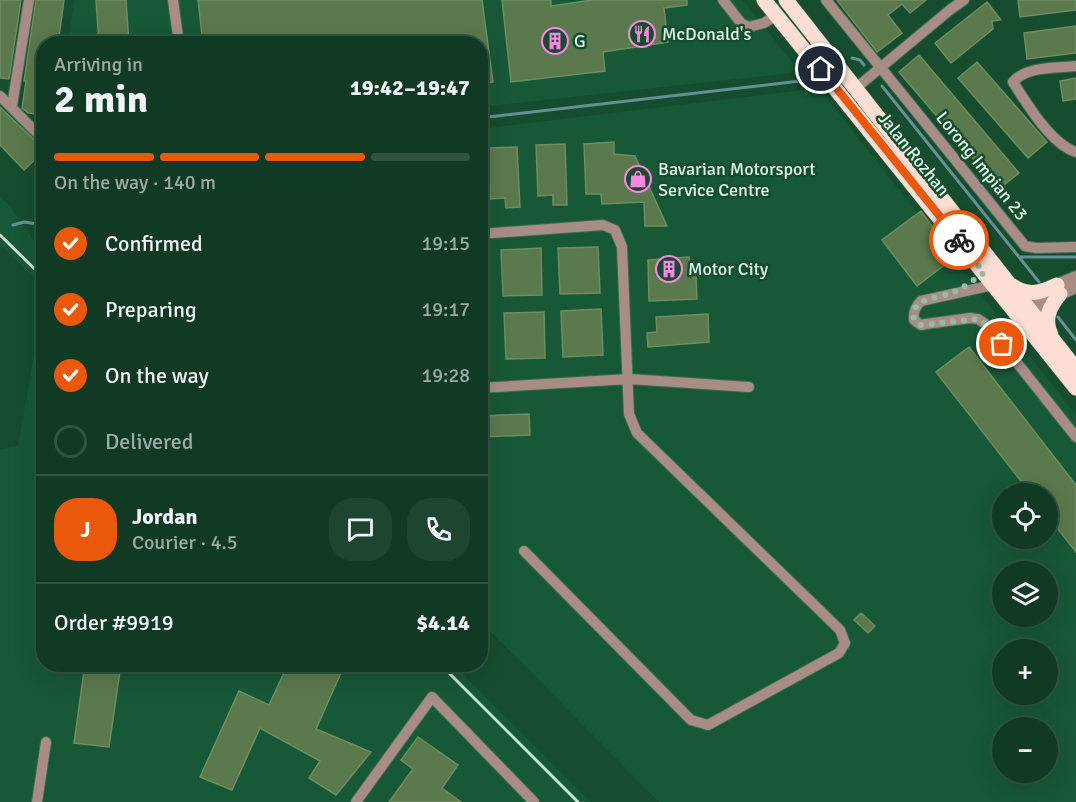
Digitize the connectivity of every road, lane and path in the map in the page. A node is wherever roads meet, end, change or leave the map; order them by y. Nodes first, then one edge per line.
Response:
1 (29, 0) edge
2 (173, 0) edge
3 (723, 0) edge
4 (764, 0) edge
5 (786, 0) edge
6 (826, 0) edge
7 (964, 0) edge
8 (947, 4) edge
9 (777, 15) junction
10 (178, 36) edge
11 (1076, 66) edge
12 (881, 68) junction
13 (850, 93) junction
14 (0, 96) edge
15 (12, 106) junction
16 (36, 132) edge
17 (1076, 153) edge
18 (488, 233) edge
19 (1076, 247) edge
20 (1076, 277) edge
21 (989, 280) junction
22 (1009, 284) junction
23 (1076, 287) edge
24 (1058, 290) junction
25 (1026, 312) junction
26 (1047, 341) junction
27 (1076, 369) edge
28 (628, 379) junction
29 (749, 387) dead end
30 (488, 388) edge
31 (1076, 388) edge
32 (1076, 437) edge
33 (524, 551) dead end
34 (46, 742) dead end
35 (37, 802) edge
36 (356, 802) edge
37 (534, 802) edge

1 - 15 street
2 - 10 street
3 - 9 street
4 - 9 main road, Jalan Rozhan
5 - 13 main road, Jalan Rozhan
6 - 12 street
7 - 8 street
8 - 12 street
9 - 13 main road, Jalan Rozhan
11 - 17 street
12 - 13 street
12 - 19 street, Lorong Impian 23
13 - 21 main road, Jalan Rozhan
13 - 22 main road, Jalan Rozhan
14 - 15 street
15 - 16 street
18 - 28 street
20 - 24 street
21 - 25 main road, Jalan Rozhan
21 - 26 main road
21 - 32 street
22 - 24 main road
22 - 25 main road, Jalan Rozhan
23 - 24 street
24 - 25 street
24 - 26 main road
25 - 26 main road, Jalan Rozhan
26 - 27 main road, Jalan Rozhan
26 - 31 main road, Jalan Rozhan
28 - 29 street
28 - 30 street
28 - 33 street
34 - 35 street
36 - 37 street

